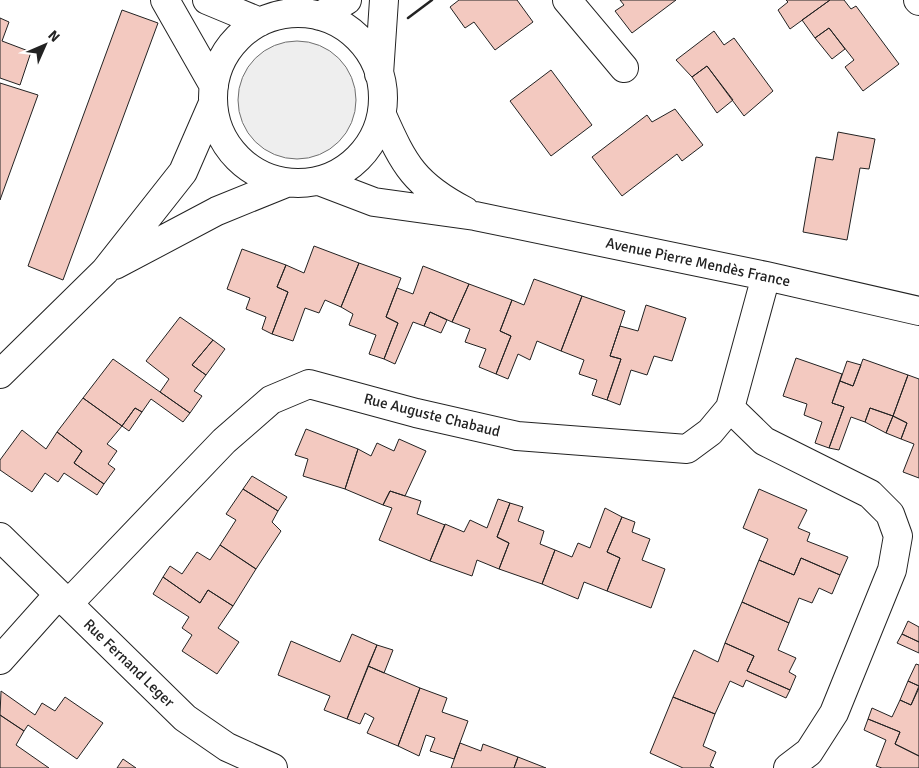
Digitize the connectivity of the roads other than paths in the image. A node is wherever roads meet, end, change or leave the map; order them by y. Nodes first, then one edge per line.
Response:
1 (165, 0) edge
2 (207, 0) edge
3 (347, 0) edge
4 (384, 0) edge
5 (567, 0) edge
6 (320, 16) junction
7 (260, 22) junction
8 (624, 68) dead end
9 (379, 74) junction
10 (214, 95) junction
11 (382, 115) junction
12 (319, 181) junction
13 (286, 183) junction
14 (476, 216) junction
15 (105, 271) junction
16 (766, 276) junction
17 (919, 311) edge
18 (0, 374) edge
19 (730, 408) junction
20 (0, 537) edge
21 (63, 600) junction
22 (0, 660) edge
23 (273, 768) edge
24 (788, 768) edge

1 - 10 street
2 - 7 street
3 - 6 street
4 - 9 street
5 - 8 street
6 - 7 street
6 - 9 street
7 - 10 street
9 - 11 street
10 - 13 street
10 - 15 street
11 - 12 street
11 - 14 street, Avenue Pierre Mendès France
12 - 13 street
12 - 14 street, Avenue Pierre Mendès France
13 - 15 street
14 - 16 street, Avenue Pierre Mendès France
15 - 18 street
16 - 17 street, Avenue Pierre Mendès France
16 - 19 street, Rue Auguste Chabaud
19 - 21 street, Rue Auguste Chabaud
19 - 24 street
20 - 21 street, Rue Fernand Leger
21 - 22 street, Rue Auguste Chabaud
21 - 23 street, Rue Fernand Leger

